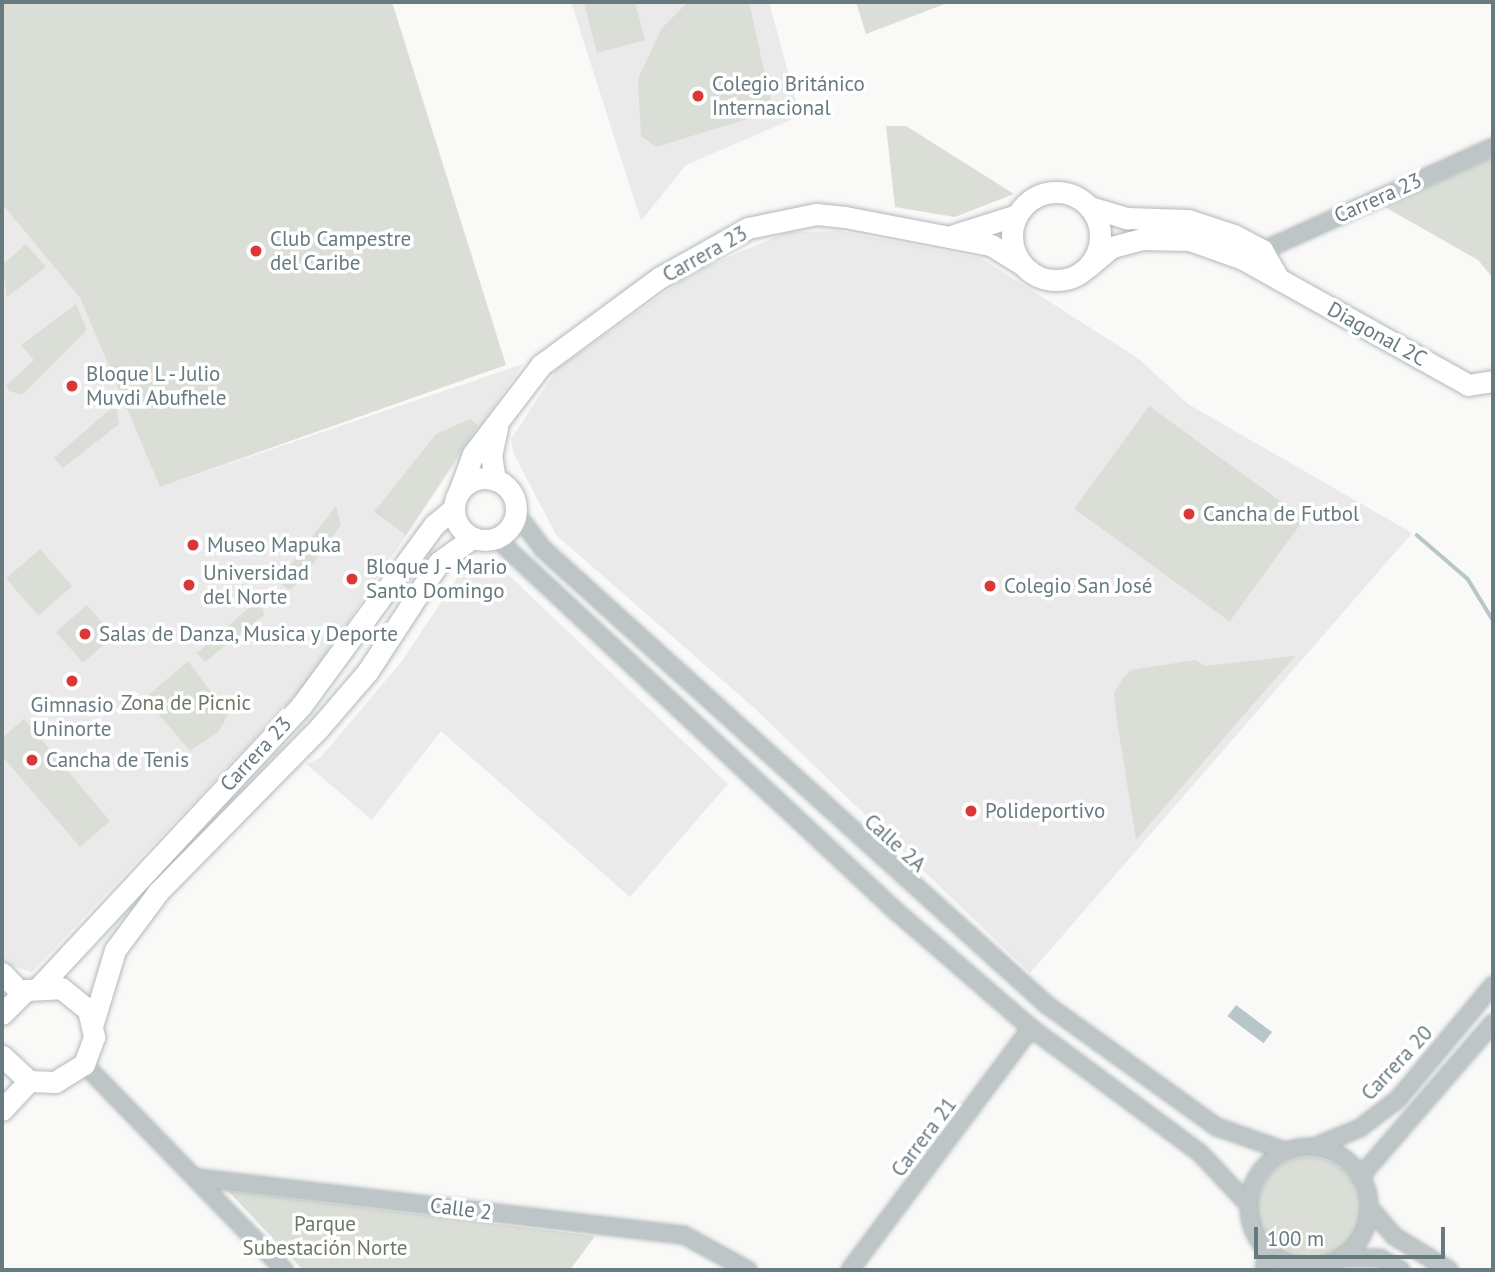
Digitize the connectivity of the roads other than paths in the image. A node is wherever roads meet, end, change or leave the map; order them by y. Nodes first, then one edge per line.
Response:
1 (1493, 146) edge
2 (1090, 207) junction
3 (1017, 215) junction
4 (952, 235) junction
5 (1262, 250) junction
6 (1243, 259) junction
7 (1020, 263) junction
8 (1088, 267) junction
9 (1279, 279) junction
10 (1485, 384) edge
11 (500, 418) junction
12 (495, 480) junction
13 (456, 500) junction
14 (516, 513) junction
15 (472, 538) junction
16 (497, 538) junction
17 (2, 974) edge
18 (1493, 985) edge
19 (31, 989) junction
20 (2, 1013) edge
21 (93, 1023) junction
22 (1493, 1023) edge
23 (1031, 1028) junction
24 (2, 1056) edge
25 (84, 1064) junction
26 (29, 1081) junction
27 (2, 1110) edge
28 (1314, 1147) junction
29 (1285, 1152) junction
30 (1360, 1177) junction
31 (198, 1178) junction
32 (1248, 1204) junction
33 (1369, 1207) junction
34 (1266, 1252) junction
35 (1342, 1258) junction
36 (1304, 1269) edge
37 (284, 1270) edge
38 (748, 1270) edge
39 (850, 1270) edge
40 (1264, 1270) edge
41 (1401, 1270) edge
42 (1449, 1270) edge

1 - 5 street, Carrera 23
2 - 3 street
2 - 5 street
2 - 8 street
3 - 4 street, Carrera 23
3 - 7 street
4 - 7 street, Carrera 23
4 - 11 street, Carrera 23
5 - 6 street, Carrera 23
5 - 9 street
6 - 8 street
6 - 9 street, Diagonal 2C
7 - 8 street
9 - 10 street, Diagonal 2C
11 - 12 street, Carrera 23
11 - 13 street, Carrera 23
12 - 13 street
12 - 14 street
13 - 15 street
13 - 19 street, Carrera 23
14 - 16 street
14 - 29 street, Calle 2A
15 - 16 street
15 - 21 street, Carrera 23
16 - 23 street
17 - 19 street
18 - 28 street, Carrera 20
19 - 20 street, Carrera 23
19 - 21 street
21 - 25 street, Carrera 23
22 - 30 street
23 - 32 street
23 - 39 street, Carrera 21
24 - 26 street
25 - 26 street
25 - 31 street
26 - 27 street
28 - 29 street
28 - 30 street
29 - 32 street
30 - 33 street
31 - 37 street
31 - 38 street, Calle 2
32 - 34 street
33 - 35 street
33 - 42 street
34 - 36 street
34 - 40 street
35 - 36 street
35 - 41 street

